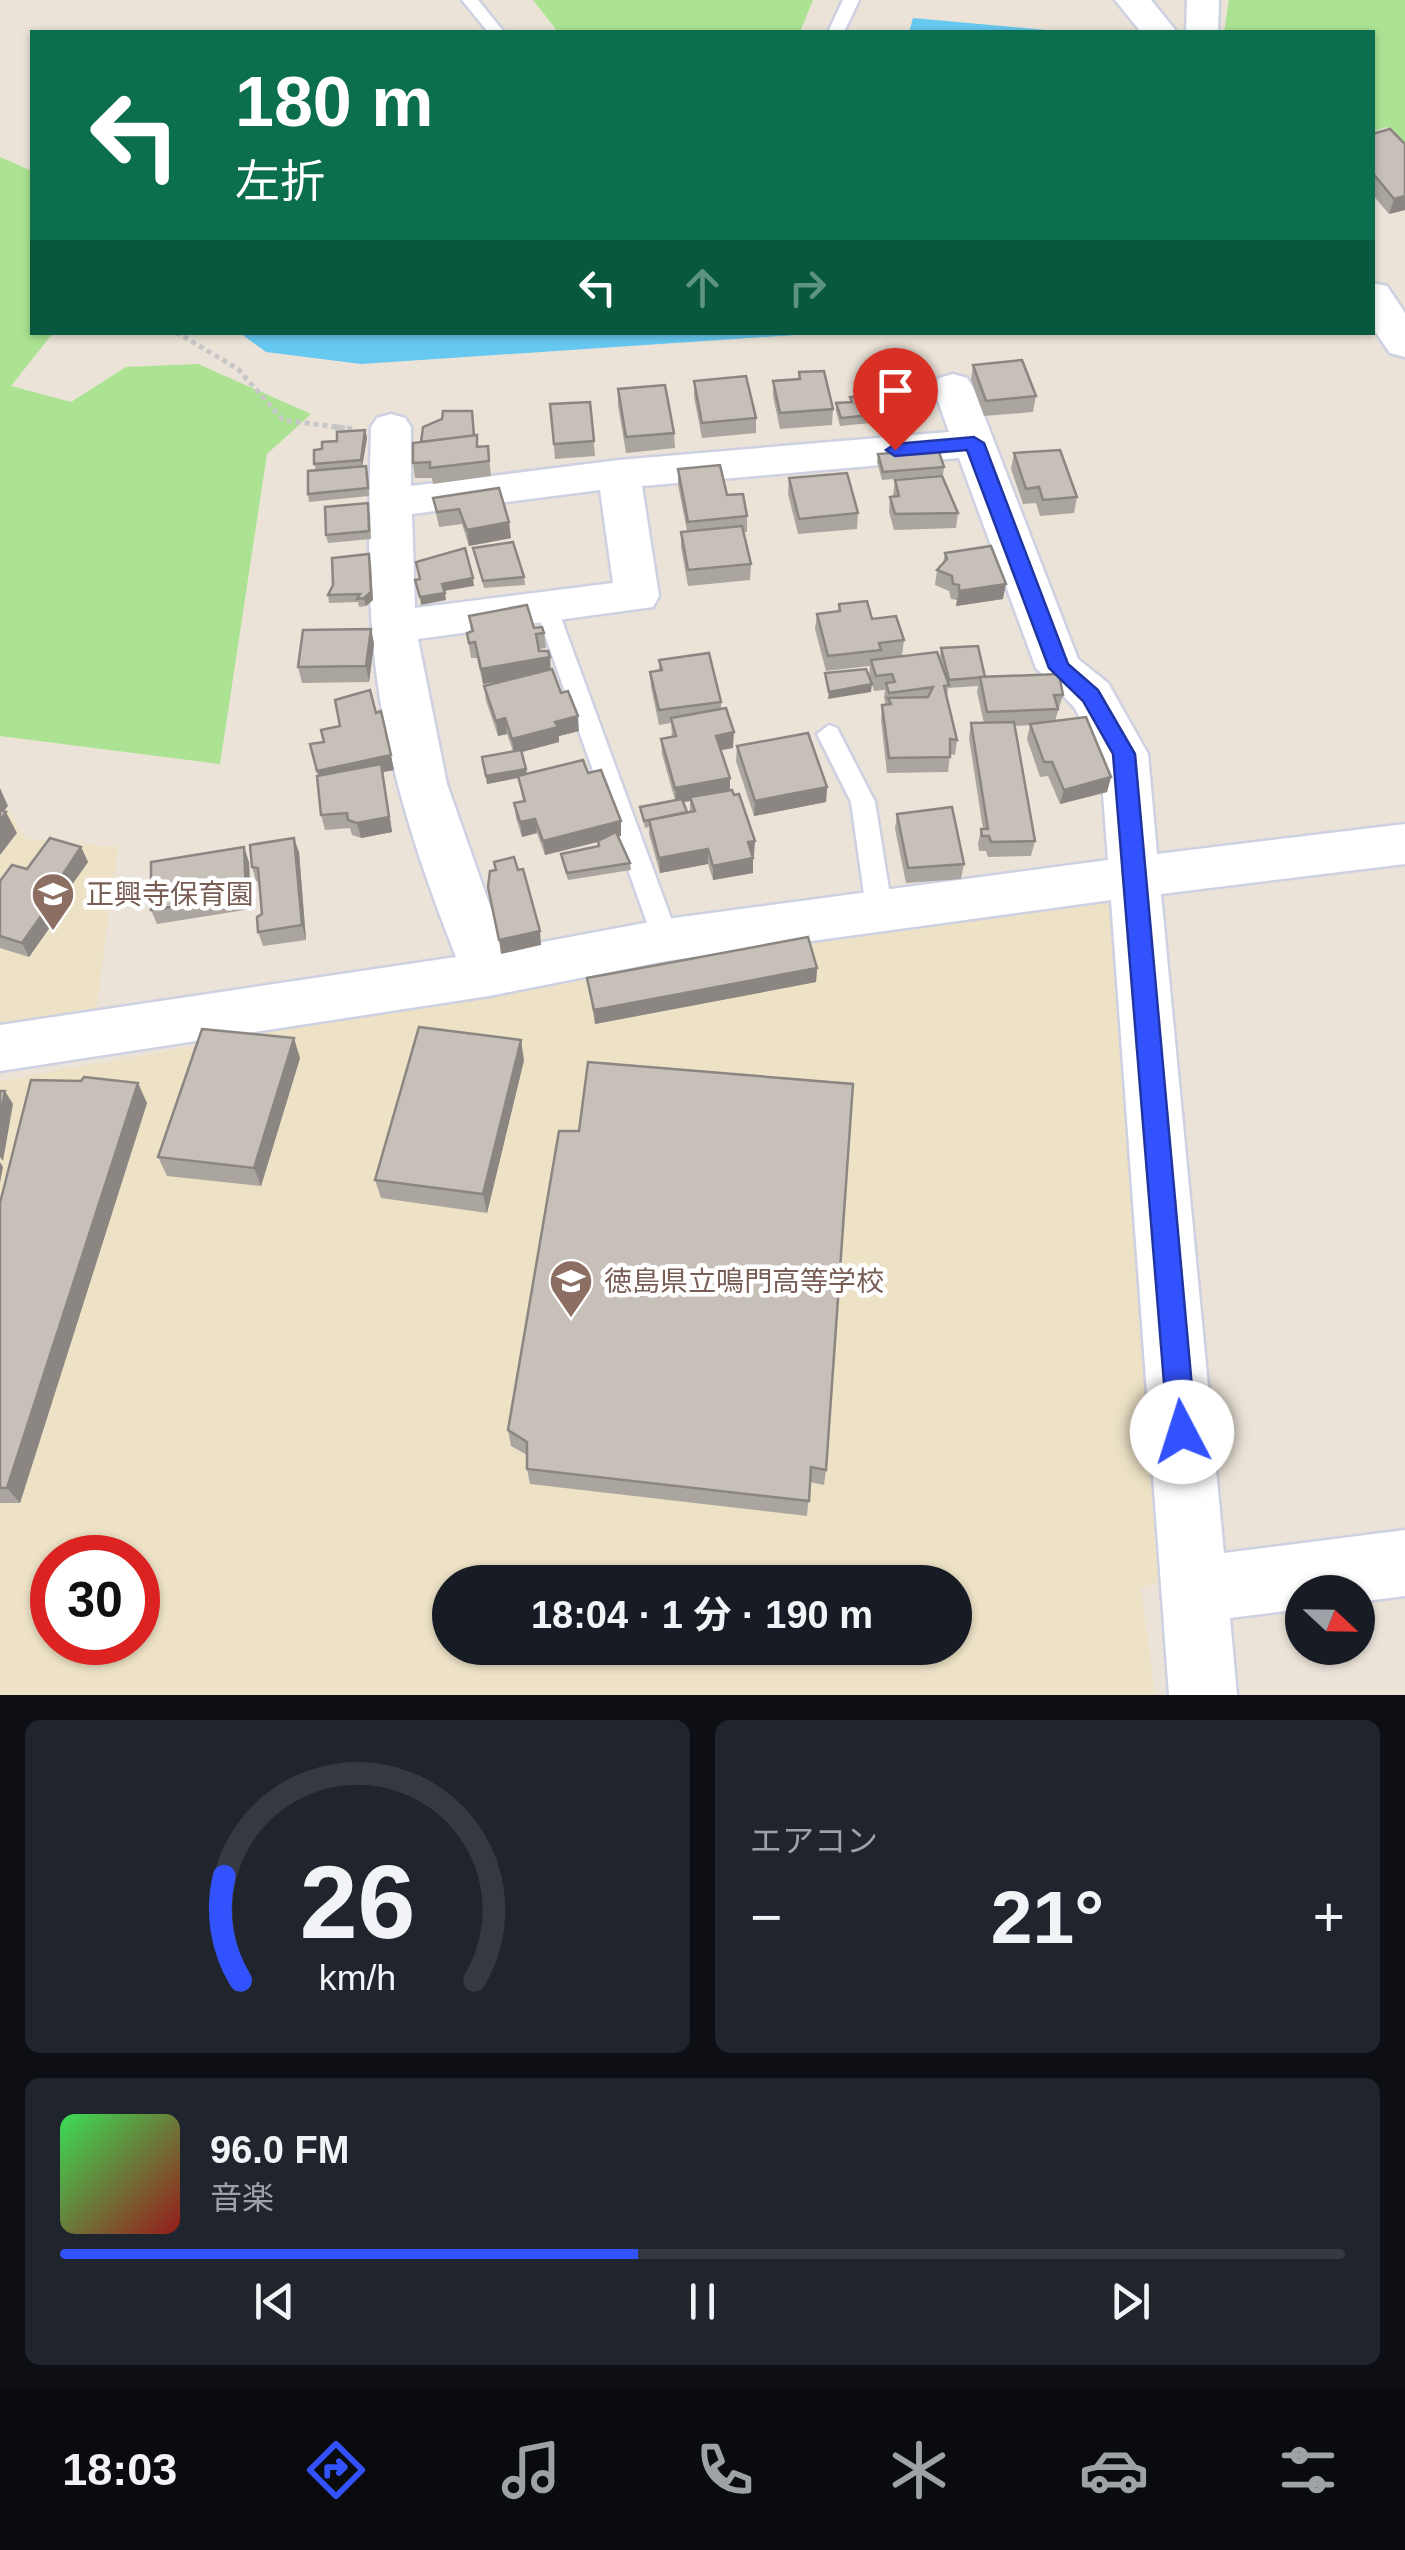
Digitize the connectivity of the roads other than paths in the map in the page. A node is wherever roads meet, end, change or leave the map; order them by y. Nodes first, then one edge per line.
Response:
1 (470, 0) edge
2 (851, 0) edge
3 (1132, 0) edge
4 (1202, 0) edge
5 (494, 30) edge
6 (837, 30) edge
7 (1157, 30) edge
8 (1202, 30) edge
9 (1375, 299) edge
10 (1405, 344) edge
11 (953, 386) dead end
12 (391, 427) road end
13 (974, 443) junction
14 (618, 474) junction
15 (390, 503) junction
16 (546, 607) junction
17 (396, 626) junction
18 (829, 734) dead end
19 (1405, 844) edge
20 (1136, 879) junction
21 (879, 908) junction
22 (666, 940) junction
23 (489, 974) junction
24 (0, 1048) edge
25 (1405, 1563) edge
26 (1195, 1590) junction
27 (1203, 1695) edge

1 - 5 lane
2 - 6 lane
3 - 7 street
4 - 8 street
9 - 10 street
11 - 13 street
12 - 15 street
13 - 14 street
13 - 20 street
14 - 15 street
14 - 16 street
15 - 17 street
16 - 17 street
16 - 22 lane
17 - 23 street
18 - 21 lane
19 - 20 street
20 - 21 street
20 - 26 street
21 - 22 street
22 - 23 street
23 - 24 street
25 - 26 street
26 - 27 street

